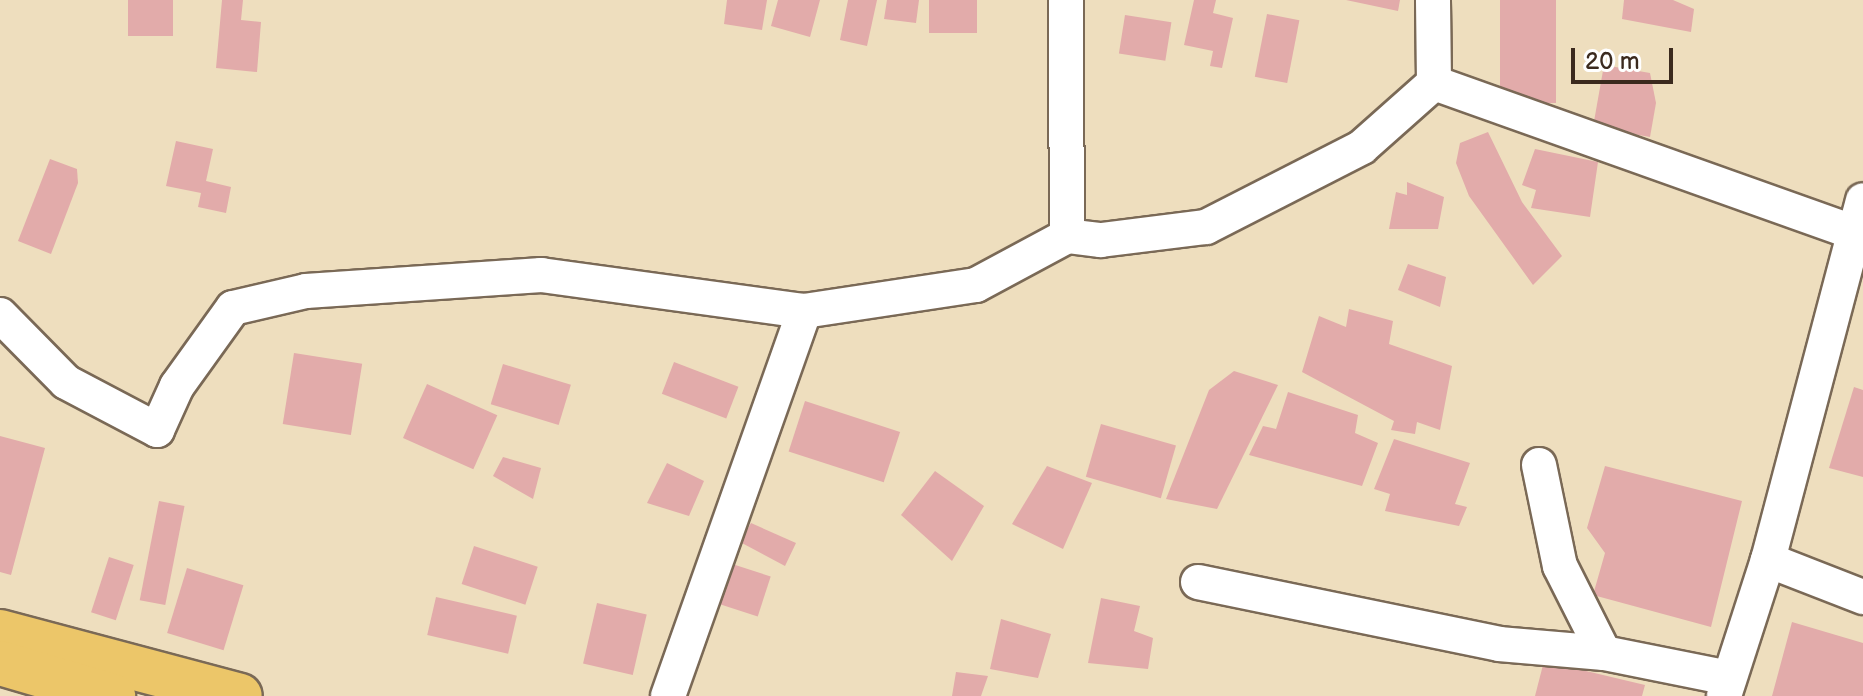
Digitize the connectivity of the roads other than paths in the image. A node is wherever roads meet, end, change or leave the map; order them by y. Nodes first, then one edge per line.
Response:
1 (1066, 0) edge
2 (1433, 0) edge
3 (1434, 83) junction
4 (1860, 223) edge
5 (1067, 236) junction
6 (804, 311) junction
7 (0, 315) edge
8 (1539, 465) dead end
9 (1768, 560) junction
10 (1198, 582) dead end
11 (1863, 597) edge
12 (0, 632) edge
13 (1604, 653) junction
14 (0, 663) edge
15 (1726, 687) edge
16 (113, 696) edge
17 (240, 696) edge
18 (668, 696) edge

1 - 5 street
2 - 3 street
3 - 4 street
3 - 5 street
4 - 9 street
5 - 6 street
6 - 7 street
6 - 18 street
8 - 13 street
9 - 11 street
9 - 15 street
10 - 13 street
12 - 17 main road
13 - 15 street
14 - 16 main road

